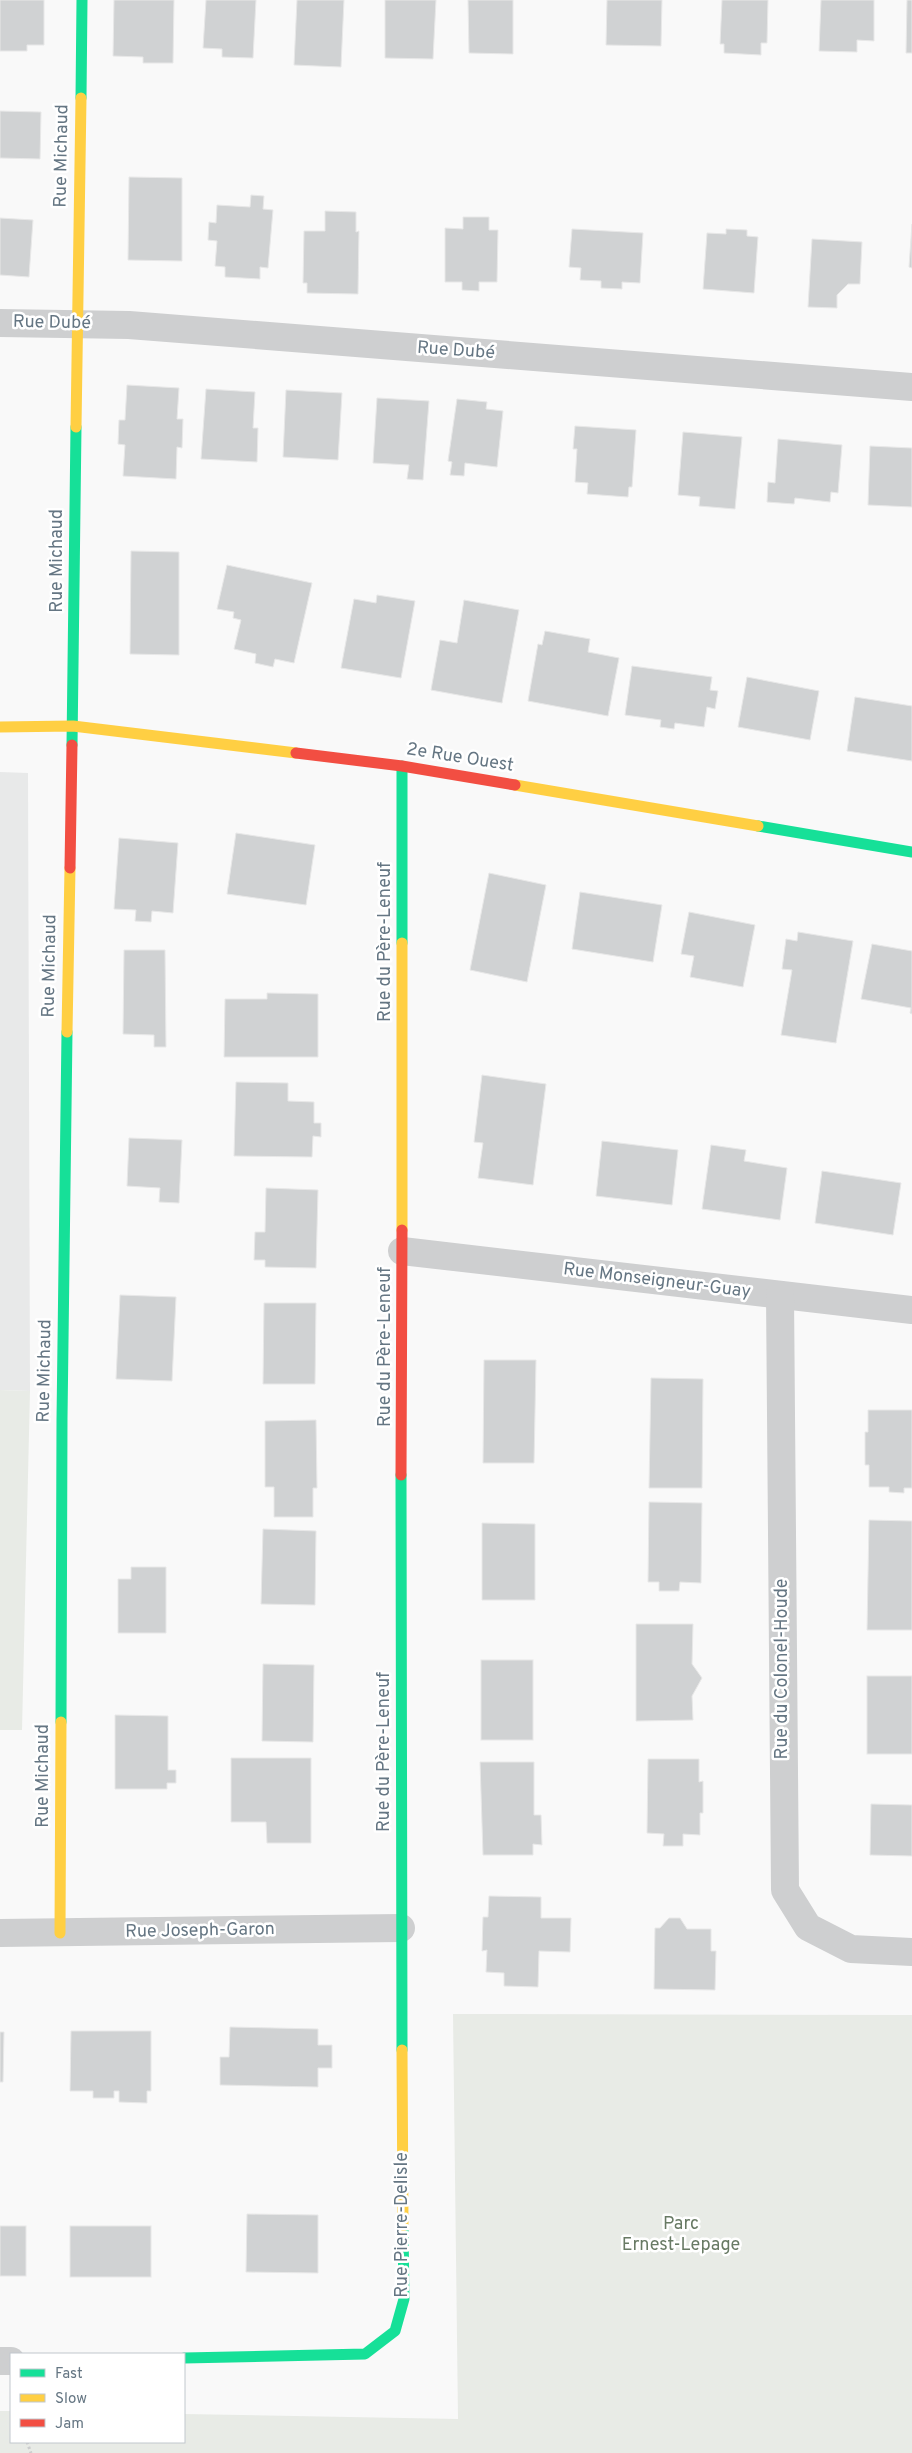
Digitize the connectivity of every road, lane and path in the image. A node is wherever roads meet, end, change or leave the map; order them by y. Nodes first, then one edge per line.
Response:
1 (82, 0) edge
2 (0, 323) edge
3 (76, 323) junction
4 (912, 387) edge
5 (73, 726) junction
6 (0, 727) edge
7 (402, 766) junction
8 (912, 852) edge
9 (402, 1251) junction
10 (780, 1295) junction
11 (912, 1310) edge
12 (401, 1928) junction
13 (0, 1933) edge
14 (60, 1933) junction
15 (912, 1952) edge
16 (185, 2358) edge

1 - 3 street, Rue Michaud
2 - 3 street, Rue Dubé
3 - 4 street, Rue Dubé
3 - 5 street, Rue Michaud
5 - 6 street, 2e Rue Ouest
5 - 7 street, 2e Rue Ouest
5 - 14 street, Rue Michaud
7 - 8 street, 2e Rue Ouest
7 - 9 street, Rue du Père-Leneuf
9 - 10 street, Rue Monseigneur-Guay
9 - 12 street, Rue du Père-Leneuf
10 - 11 street, Rue Monseigneur-Guay
10 - 15 street, Rue du Colonel-Houde
12 - 14 street, Rue Joseph-Garon
12 - 16 street, Rue Pierre-Delisle
13 - 14 street, Rue Joseph-Garon

